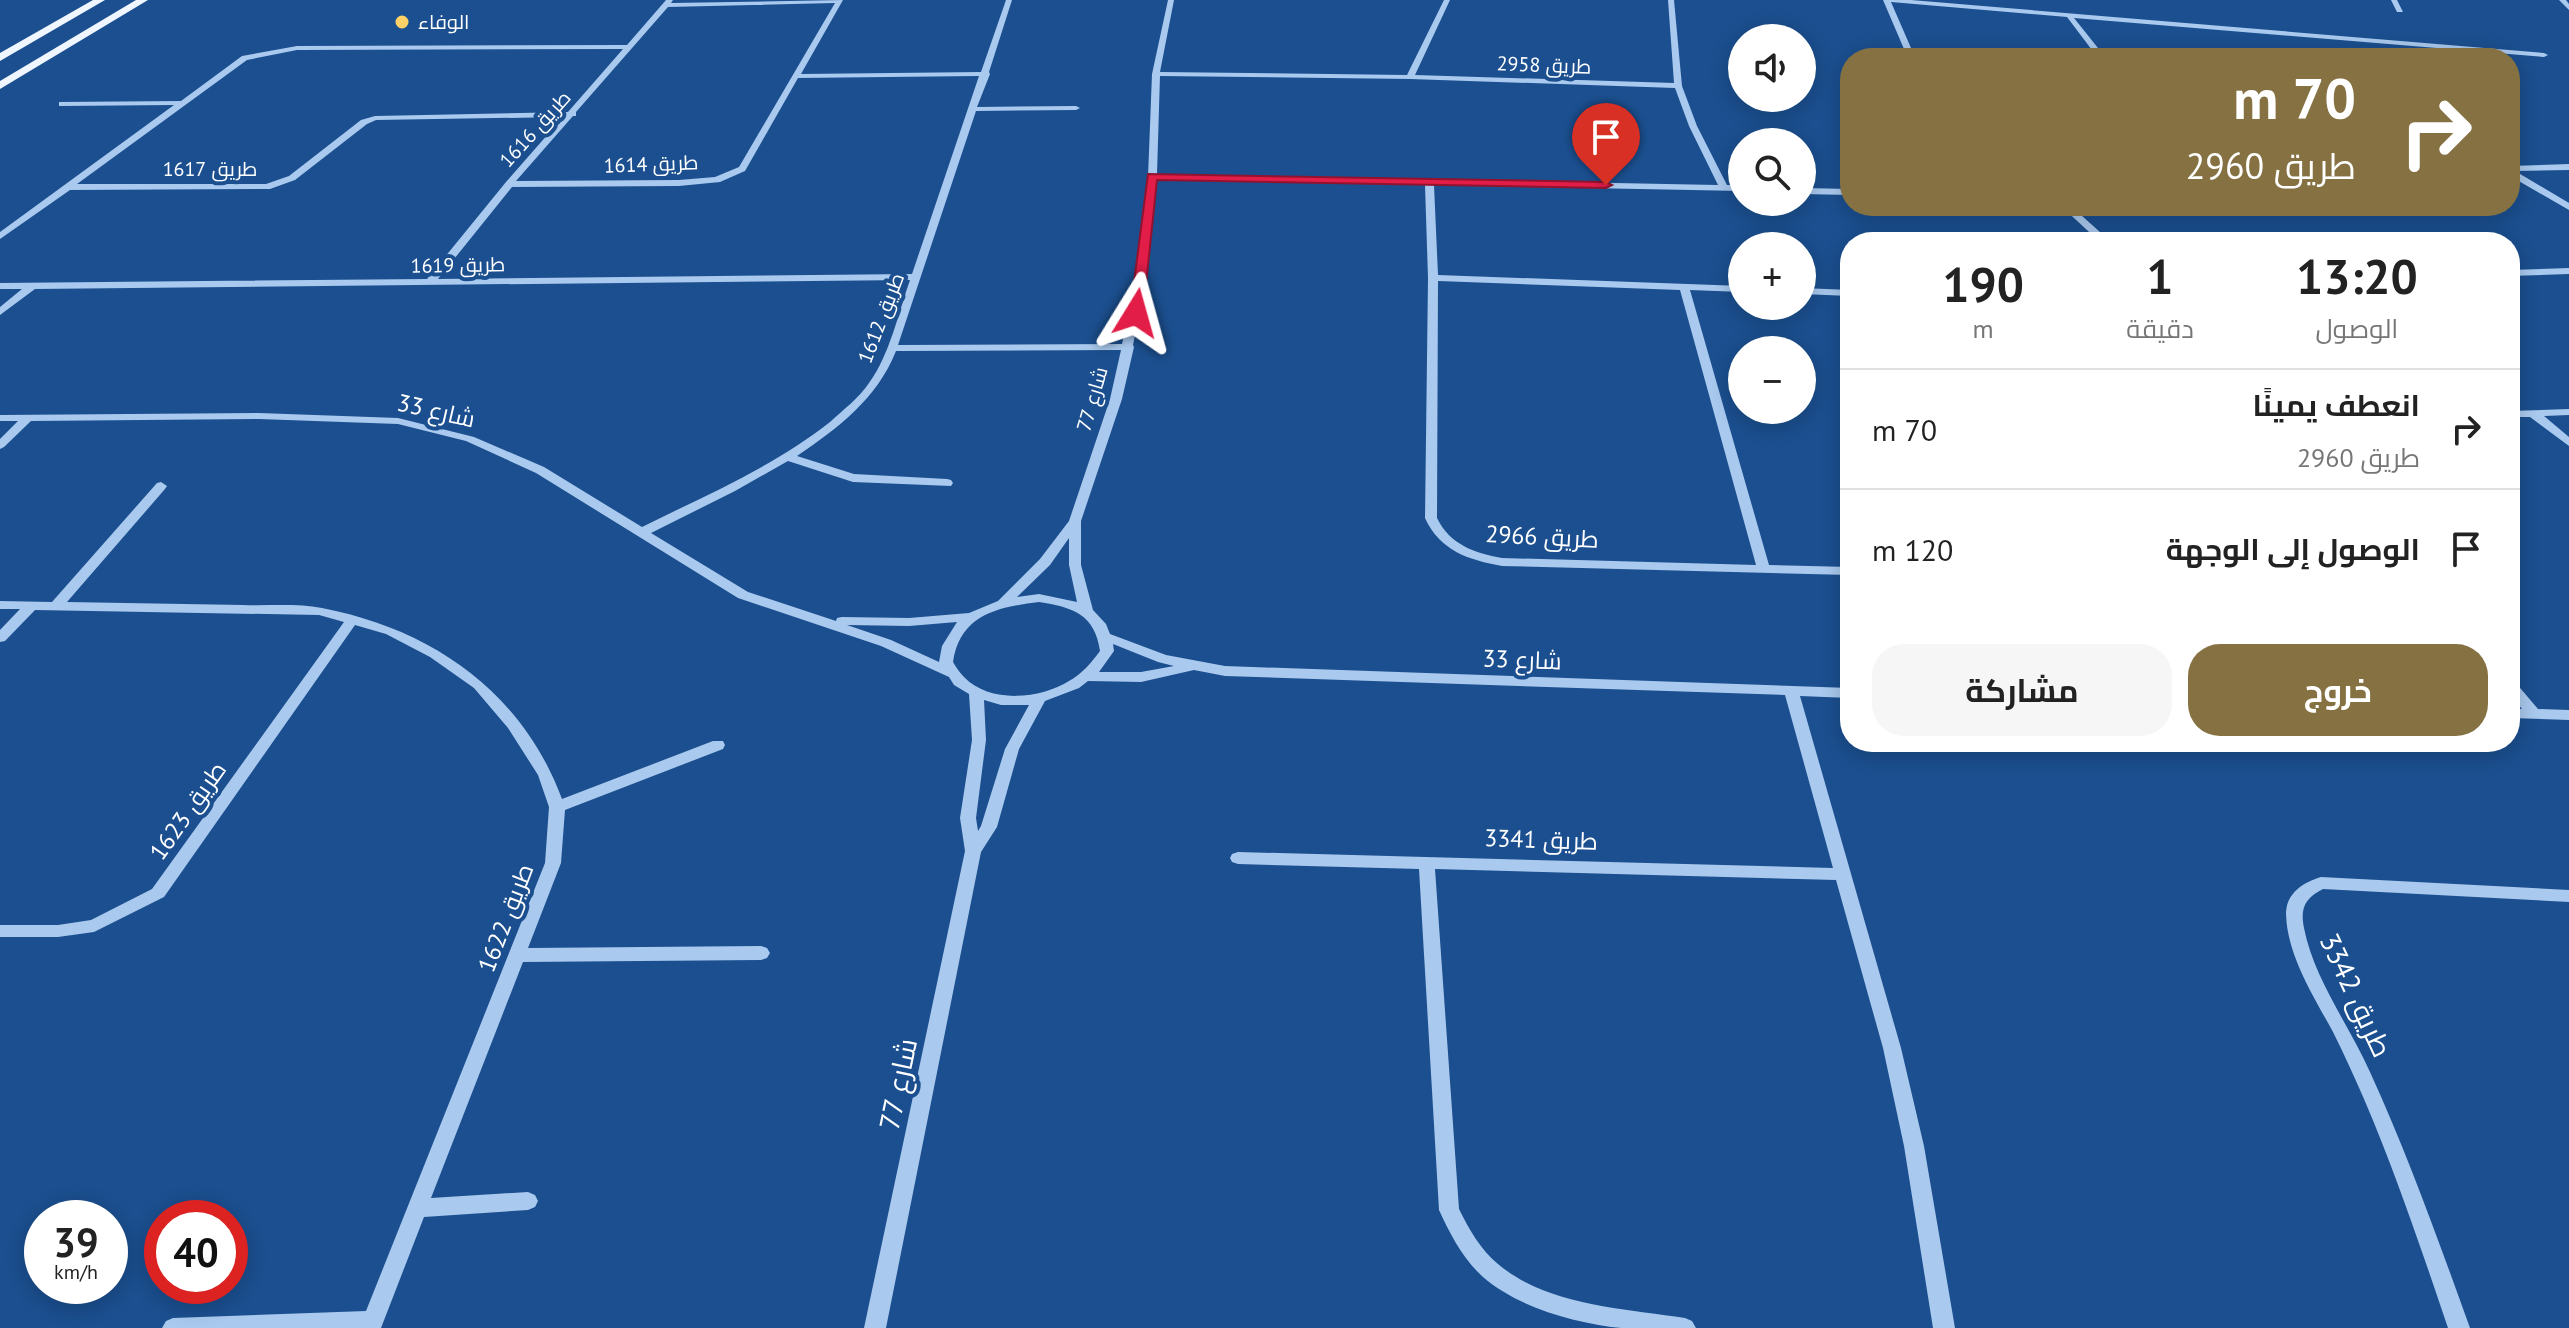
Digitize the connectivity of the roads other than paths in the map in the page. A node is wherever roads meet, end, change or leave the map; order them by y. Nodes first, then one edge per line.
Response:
1 (100, 0) edge
2 (143, 0) edge
3 (1009, 0) edge
4 (1171, 0) edge
5 (1447, 0) edge
6 (1671, 0) edge
7 (1886, 0) edge
8 (2394, 0) edge
9 (2562, 0) edge
10 (840, 1) edge
11 (668, 3) edge
12 (2569, 8) edge
13 (2400, 10) dead end
14 (2070, 17) junction
15 (2414, 44) junction
16 (628, 47) junction
17 (1908, 48) edge
18 (2094, 48) edge
19 (2417, 48) edge
20 (2461, 48) edge
21 (2520, 53) edge
22 (2544, 55) dead end
23 (0, 58) edge
24 (986, 74) junction
25 (1156, 74) junction
26 (797, 76) junction
27 (1410, 77) junction
28 (0, 86) edge
29 (1678, 86) junction
30 (181, 103) junction
31 (62, 104) dead end
32 (1076, 108) dead end
33 (974, 109) junction
34 (573, 114) junction
35 (2569, 167) edge
36 (2520, 170) edge
37 (1152, 177) junction
38 (2520, 177) edge
39 (1429, 181) junction
40 (509, 184) junction
41 (65, 187) junction
42 (1724, 187) junction
43 (1728, 187) edge
44 (1816, 191) edge
45 (1840, 192) edge
46 (2569, 207) edge
47 (2077, 216) edge
48 (2095, 232) edge
49 (0, 236) edge
50 (2569, 271) edge
51 (2520, 273) edge
52 (917, 277) junction
53 (1433, 278) junction
54 (429, 283) junction
55 (0, 286) edge
56 (32, 286) junction
57 (1684, 287) junction
58 (1728, 289) edge
59 (1816, 292) edge
60 (1840, 293) edge
61 (0, 312) edge
62 (1129, 347) junction
63 (892, 348) junction
64 (2569, 412) edge
65 (2520, 414) edge
66 (2534, 414) junction
67 (0, 418) edge
68 (28, 418) junction
69 (2569, 443) edge
70 (0, 445) edge
71 (787, 457) junction
72 (947, 483) dead end
73 (161, 486) dead end
74 (1075, 521) junction
75 (640, 533) junction
76 (1763, 567) junction
77 (1840, 571) edge
78 (1003, 603) junction
79 (0, 605) edge
80 (31, 606) junction
81 (55, 607) junction
82 (1086, 611) junction
83 (972, 617) junction
84 (818, 619) junction
85 (352, 620) junction
86 (1107, 637) junction
87 (0, 638) edge
88 (1193, 666) junction
89 (951, 673) junction
90 (1089, 677) junction
91 (1791, 691) junction
92 (976, 693) junction
93 (1840, 693) edge
94 (2520, 697) edge
95 (1039, 699) junction
96 (2520, 713) edge
97 (2534, 714) junction
98 (2569, 715) edge
99 (718, 745) dead end
100 (557, 807) junction
101 (973, 851) junction
102 (1238, 858) dead end
103 (1427, 863) junction
104 (1841, 874) junction
105 (2569, 896) edge
106 (0, 931) edge
107 (761, 953) dead end
108 (518, 955) junction
109 (528, 1201) dead end
110 (417, 1208) junction
111 (371, 1325) edge
112 (173, 1328) edge
113 (875, 1328) edge
114 (1685, 1328) edge
115 (1944, 1328) edge
116 (2459, 1328) edge

1 - 23 main road
2 - 28 main road
3 - 24 street, طريق 1612
4 - 25 street, شارع 77
5 - 27 street
6 - 29 street
7 - 14 street
7 - 17 street
8 - 13 street
9 - 12 street
10 - 11 street, طريق 1614
10 - 26 street, طريق 1614
11 - 16 street, طريق 1616
14 - 15 street
14 - 18 street
15 - 19 street
15 - 20 street
16 - 30 street
16 - 34 street, طريق 1616
21 - 22 street
24 - 26 street
24 - 33 street, طريق 1612
25 - 27 street, طريق 2958
25 - 37 street, شارع 77
26 - 40 street, طريق 1614
27 - 29 street, طريق 2958
29 - 42 street
30 - 31 street
30 - 41 street
32 - 33 street
33 - 52 street, طريق 1612
34 - 40 street, طريق 1616
34 - 41 street, طريق 1617
35 - 36 street
37 - 39 street
37 - 62 street, شارع 77
38 - 46 street
39 - 42 street
39 - 53 street, طريق 2966
40 - 54 street, طريق 1616
41 - 49 street
42 - 43 street
44 - 45 street
47 - 48 street
50 - 51 street
52 - 54 street, طريق 1619
52 - 63 street, طريق 1612
53 - 57 street
53 - 76 street, طريق 2966
54 - 56 street, طريق 1619
55 - 56 street, طريق 1619
56 - 61 street
57 - 58 street
57 - 76 street
59 - 60 street
62 - 63 street
62 - 74 street, شارع 77
63 - 71 street, طريق 1612
64 - 66 street
65 - 66 street
66 - 69 street
67 - 68 street, شارع 33
68 - 70 street
68 - 75 street, شارع 33
71 - 72 street
71 - 75 street, طريق 1612
73 - 81 street
74 - 78 street, شارع 77
74 - 82 street, شارع 77
75 - 84 street, شارع 33
76 - 77 street, طريق 2966
78 - 82 street
78 - 83 street
79 - 80 street, طريق 1622
80 - 81 street, طريق 1622
80 - 87 street
81 - 85 street, طريق 1622
82 - 86 street
83 - 84 street, شارع 33
83 - 89 street
84 - 89 street, شارع 33
85 - 100 street, طريق 1622
85 - 106 street, طريق 1623
86 - 88 street, شارع 33
86 - 90 street
88 - 90 street, شارع 33
88 - 91 street, شارع 33
89 - 92 street
90 - 95 street
91 - 93 street, شارع 33
91 - 104 street
92 - 95 street
92 - 101 street, شارع 77
94 - 97 street
95 - 101 street, شارع 77
96 - 97 street
97 - 98 street
99 - 100 street
100 - 108 street, طريق 1622
101 - 113 street, شارع 77
102 - 103 street, طريق 3341
103 - 104 street, طريق 3341
103 - 114 street
104 - 115 street
105 - 116 street, طريق 3342
107 - 108 street
108 - 110 street, طريق 1622
109 - 110 street
110 - 111 street, طريق 1622
111 - 112 street

